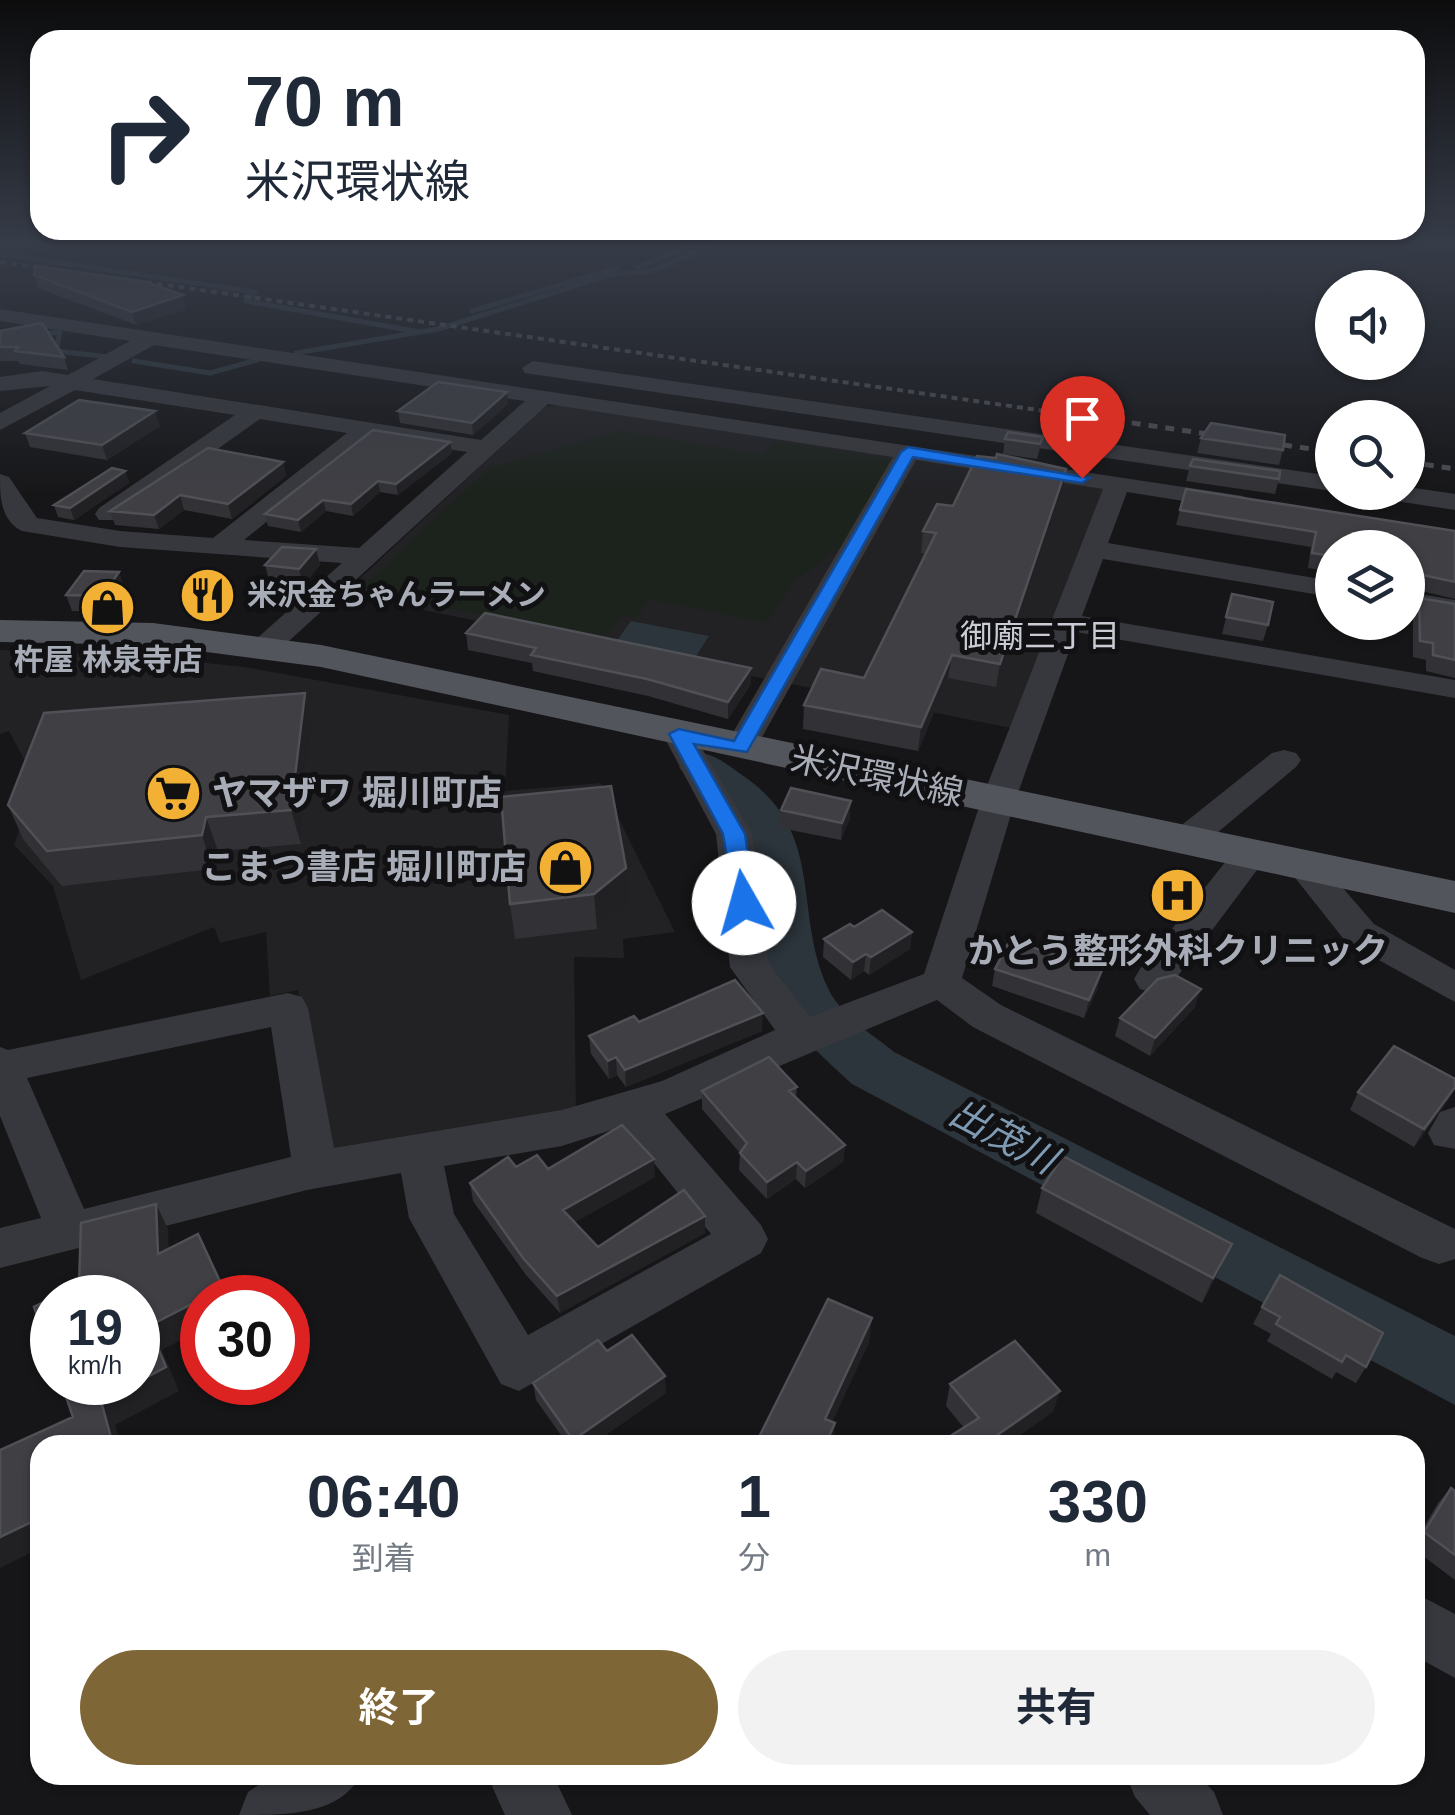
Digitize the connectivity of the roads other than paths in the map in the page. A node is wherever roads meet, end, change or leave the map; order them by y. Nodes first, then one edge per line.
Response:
1 (63, 326) edge
2 (149, 339) junction
3 (474, 359) dead end
4 (513, 365) dead end
5 (442, 381) junction
6 (74, 383) junction
7 (0, 384) edge
8 (544, 396) junction
9 (255, 412) junction
10 (0, 423) edge
11 (366, 430) junction
12 (486, 448) junction
13 (908, 452) junction
14 (0, 482) edge
15 (1315, 482) edge
16 (1117, 484) junction
17 (1425, 497) edge
18 (1455, 502) edge
19 (1268, 506) edge
20 (81, 532) junction
21 (222, 544) junction
22 (1093, 549) junction
23 (365, 557) junction
24 (1315, 586) edge
25 (1425, 604) edge
26 (1455, 609) edge
27 (1066, 622) junction
28 (0, 632) edge
29 (266, 646) junction
30 (1455, 689) edge
31 (679, 734) junction
32 (740, 748) junction
33 (1284, 760) dead end
34 (998, 801) junction
35 (1186, 840) junction
36 (1252, 854) junction
37 (1303, 865) junction
38 (1455, 898) edge
39 (1154, 979) edge
40 (941, 983) junction
41 (1455, 988) edge
42 (802, 1036) junction
43 (1, 1065) edge
44 (633, 1107) junction
45 (419, 1152) junction
46 (316, 1169) junction
47 (70, 1232) junction
48 (1439, 1244) dead end
49 (0, 1248) edge
50 (1425, 1628) edge
51 (1455, 1648) edge
52 (315, 1785) edge
53 (524, 1785) edge
54 (1166, 1785) edge
55 (271, 1815) edge
56 (540, 1815) edge
57 (1191, 1815) edge

1 - 2 street
2 - 5 street
2 - 6 street
3 - 5 street
4 - 15 street
5 - 8 street
6 - 7 street
6 - 9 street
6 - 10 street
8 - 12 street
8 - 13 street
9 - 11 street
9 - 20 street
11 - 12 street
11 - 21 street
12 - 23 street
13 - 16 street
13 - 32 street
14 - 20 street
16 - 19 street
16 - 22 street
17 - 18 street
20 - 21 street
21 - 23 street
22 - 24 street
22 - 27 street
23 - 29 street
25 - 26 street
27 - 30 street
27 - 34 street
28 - 29 main road, 米沢環状線
29 - 31 main road, 米沢環状線
31 - 32 main road, 米沢環状線
31 - 42 street
32 - 34 main road, 米沢環状線
33 - 35 street
34 - 35 main road, 米沢環状線
34 - 40 street
35 - 36 main road, 米沢環状線
36 - 37 main road, 米沢環状線
36 - 39 street
37 - 38 main road, 米沢環状線
37 - 41 street
40 - 42 street
40 - 48 street
42 - 44 street
43 - 46 street
43 - 47 street
44 - 45 street
44 - 45 street
45 - 46 street
46 - 47 street
47 - 49 street
50 - 51 street
52 - 55 street
53 - 56 street
54 - 57 street

